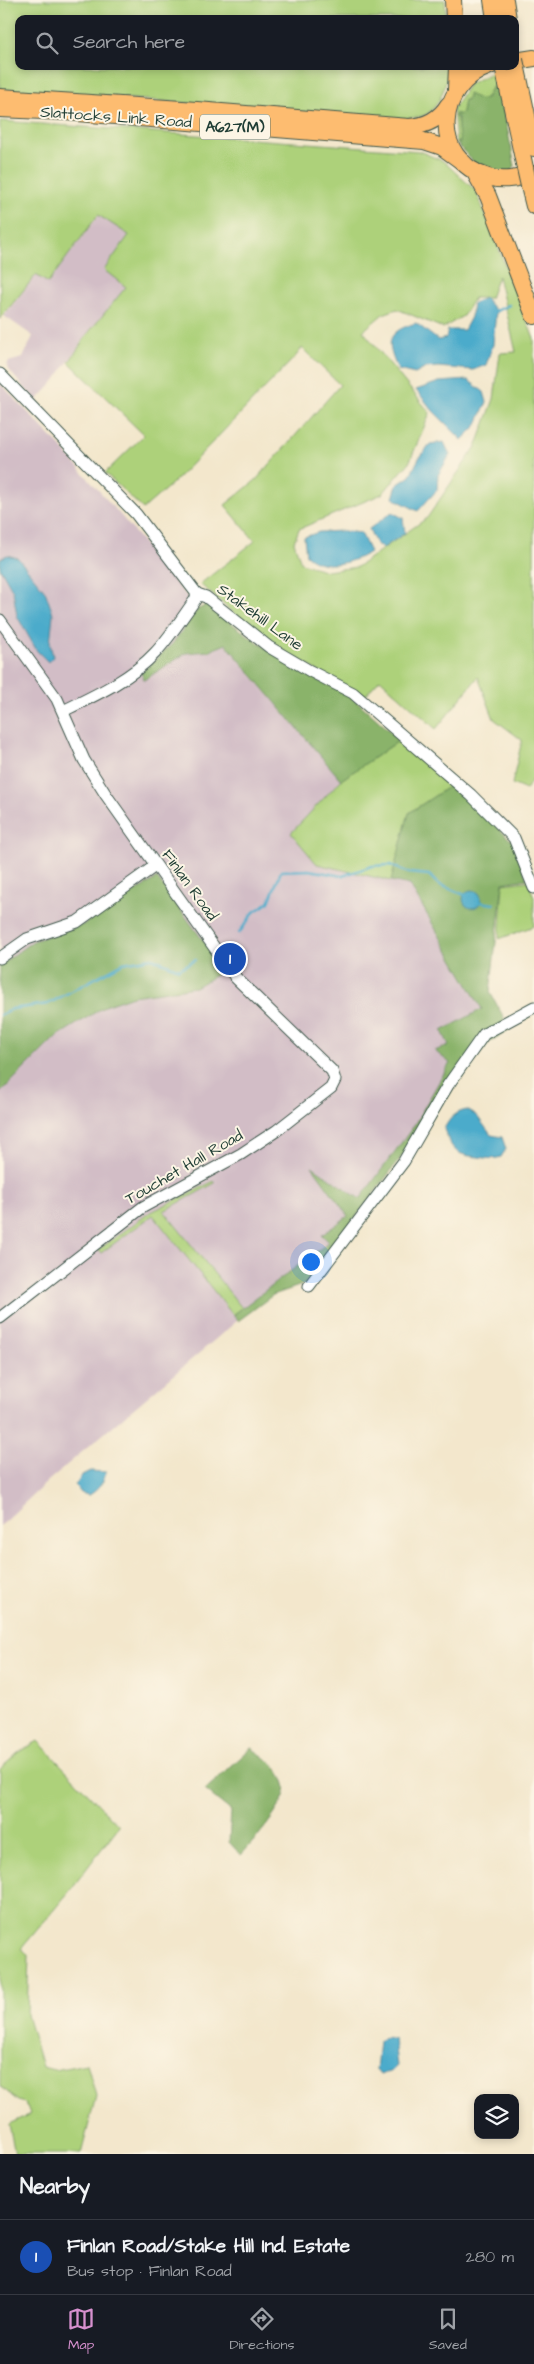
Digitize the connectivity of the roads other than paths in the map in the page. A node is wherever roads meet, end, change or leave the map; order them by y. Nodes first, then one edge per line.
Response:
1 (453, 0) edge
2 (492, 0) edge
3 (505, 0) edge
4 (454, 15) edge
5 (494, 15) edge
6 (507, 15) edge
7 (534, 58) edge
8 (519, 63) edge
9 (457, 70) edge
10 (493, 70) edge
11 (509, 70) edge
12 (509, 70) edge
13 (456, 90) junction
14 (0, 96) edge
15 (448, 106) junction
16 (0, 109) edge
17 (534, 148) edge
18 (469, 167) junction
19 (530, 176) edge
20 (534, 206) edge
21 (534, 316) edge
22 (0, 374) edge
23 (197, 594) junction
24 (0, 620) edge
25 (63, 712) junction
26 (155, 866) junction
27 (534, 888) edge
28 (0, 958) edge
29 (534, 1007) edge
30 (335, 1080) joint
31 (309, 1286) dead end
32 (0, 1318) edge

1 - 4 highway
2 - 5 highway
3 - 6 highway
7 - 8 highway, A627(M)
9 - 13 highway, A627(M)
10 - 13 highway, A627(M)
11 - 17 highway
12 - 19 highway
13 - 15 highway, A627(M)
14 - 15 highway, Slattocks Link Road / A627(M)
15 - 18 highway, A627(M)
16 - 18 highway, Slattocks Link Road / A627(M)
18 - 19 highway, A627(M)
18 - 21 highway, A627(M)
19 - 20 highway
22 - 23 street, Stakehill Lane
23 - 25 street
23 - 27 street, Stakehill Lane
24 - 25 street, Finlan Road
25 - 26 street, Finlan Road
26 - 28 street
26 - 30 street, Finlan Road
29 - 31 street
30 - 32 street, Touchet Hall Road

